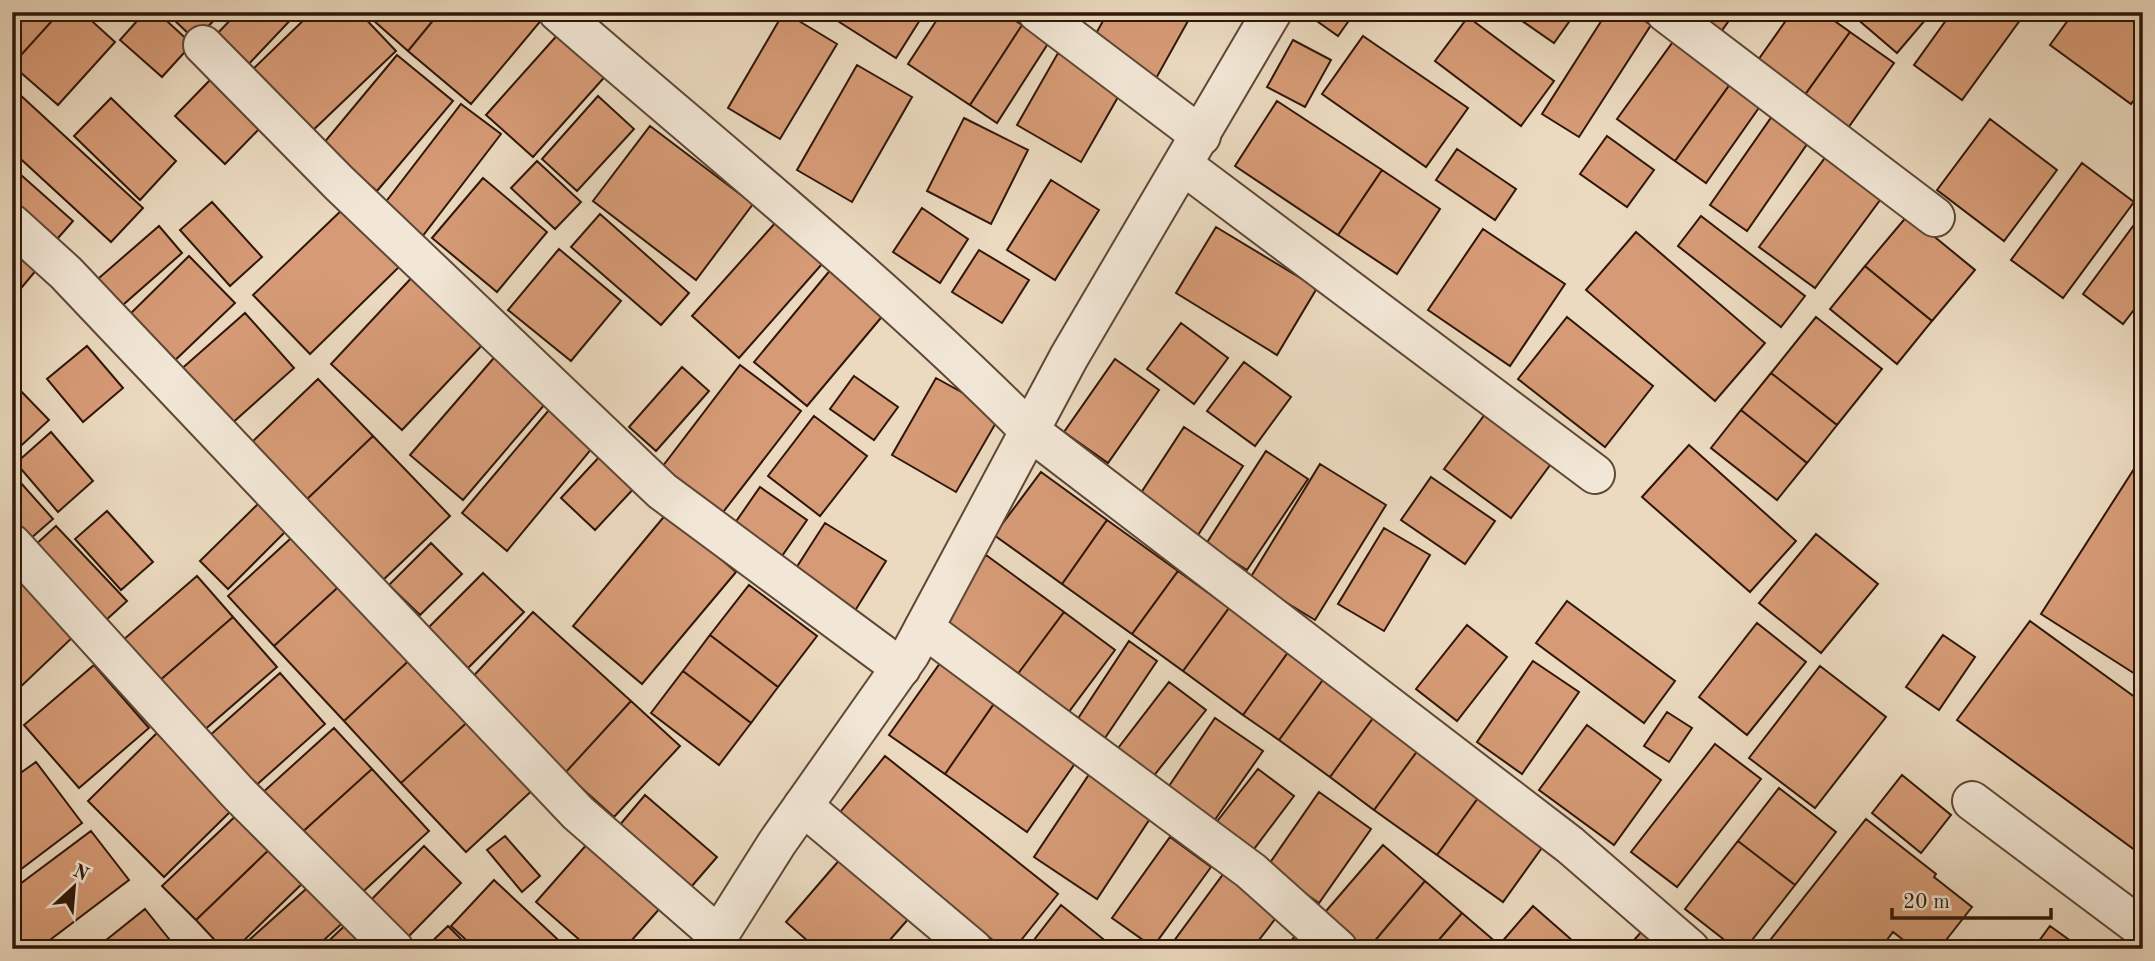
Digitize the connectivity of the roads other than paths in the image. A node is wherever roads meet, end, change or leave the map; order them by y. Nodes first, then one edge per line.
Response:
1 (558, 12) edge
2 (1037, 12) edge
3 (1272, 12) edge
4 (1665, 12) edge
5 (203, 46) dead end
6 (1192, 151) junction
7 (1935, 217) dead end
8 (12, 224) edge
9 (1030, 431) junction
10 (1595, 474) dead end
11 (12, 544) edge
12 (924, 628) junction
13 (901, 668) junction
14 (1972, 801) dead end
15 (803, 806) junction
16 (2143, 929) edge
17 (715, 942) edge
18 (394, 949) edge
19 (973, 949) edge
20 (1338, 949) edge
21 (1690, 949) edge

1 - 9 street
2 - 6 street
3 - 6 street
4 - 7 street
5 - 13 street
6 - 9 street
6 - 10 street
8 - 17 street
9 - 12 street
9 - 21 street
11 - 18 street
12 - 13 street
12 - 20 street
13 - 15 street
14 - 16 street
15 - 17 street
15 - 19 street

